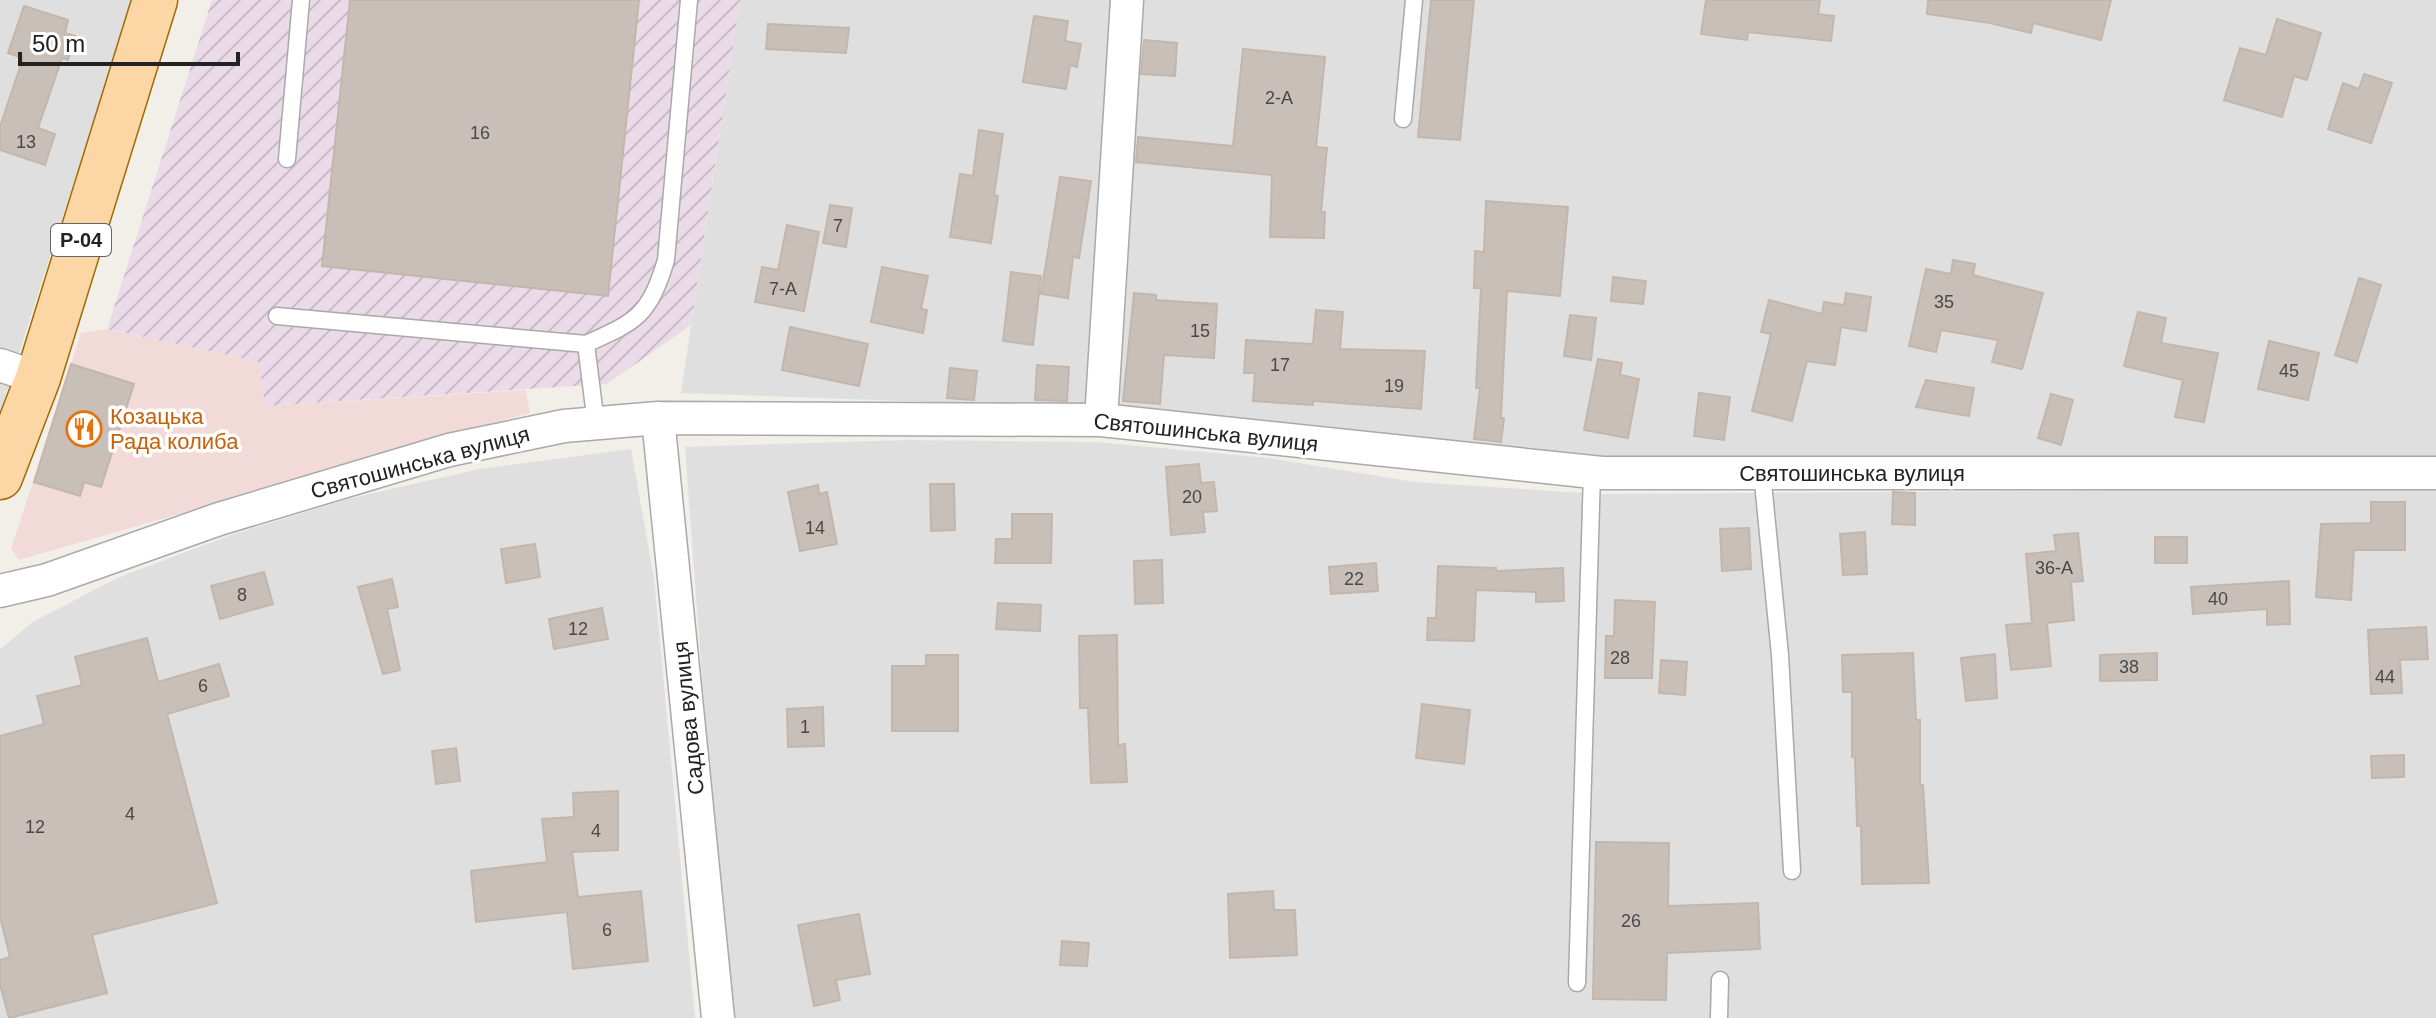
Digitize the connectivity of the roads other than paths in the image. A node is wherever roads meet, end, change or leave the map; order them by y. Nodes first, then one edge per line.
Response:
1 (155, 0) edge
2 (301, 0) edge
3 (689, 0) edge
4 (1127, 0) edge
5 (1414, 0) edge
6 (1403, 119) dead end
7 (287, 159) dead end
8 (277, 316) dead end
9 (586, 344) junction
10 (19, 371) edge
11 (658, 418) junction
12 (1101, 420) junction
13 (596, 424) junction
14 (1592, 472) junction
15 (1762, 473) junction
16 (2436, 473) edge
17 (0, 477) edge
18 (0, 591) edge
19 (1792, 871) dead end
20 (1720, 980) dead end
21 (1577, 983) dead end
22 (718, 1018) edge
23 (1719, 1018) edge

1 - 10 main road, Р-04
2 - 7 lane
3 - 9 lane
4 - 12 street
5 - 6 lane
8 - 9 lane
9 - 13 lane
10 - 17 main road, Р-04
11 - 12 street, Святошинська вулиця
11 - 13 street, Святошинська вулиця
11 - 22 street, Садова вулиця
12 - 14 street, Святошинська вулиця
13 - 18 street, Святошинська вулиця
14 - 15 street, Святошинська вулиця
14 - 21 lane
15 - 16 street, Святошинська вулиця
15 - 19 lane
20 - 23 lane

